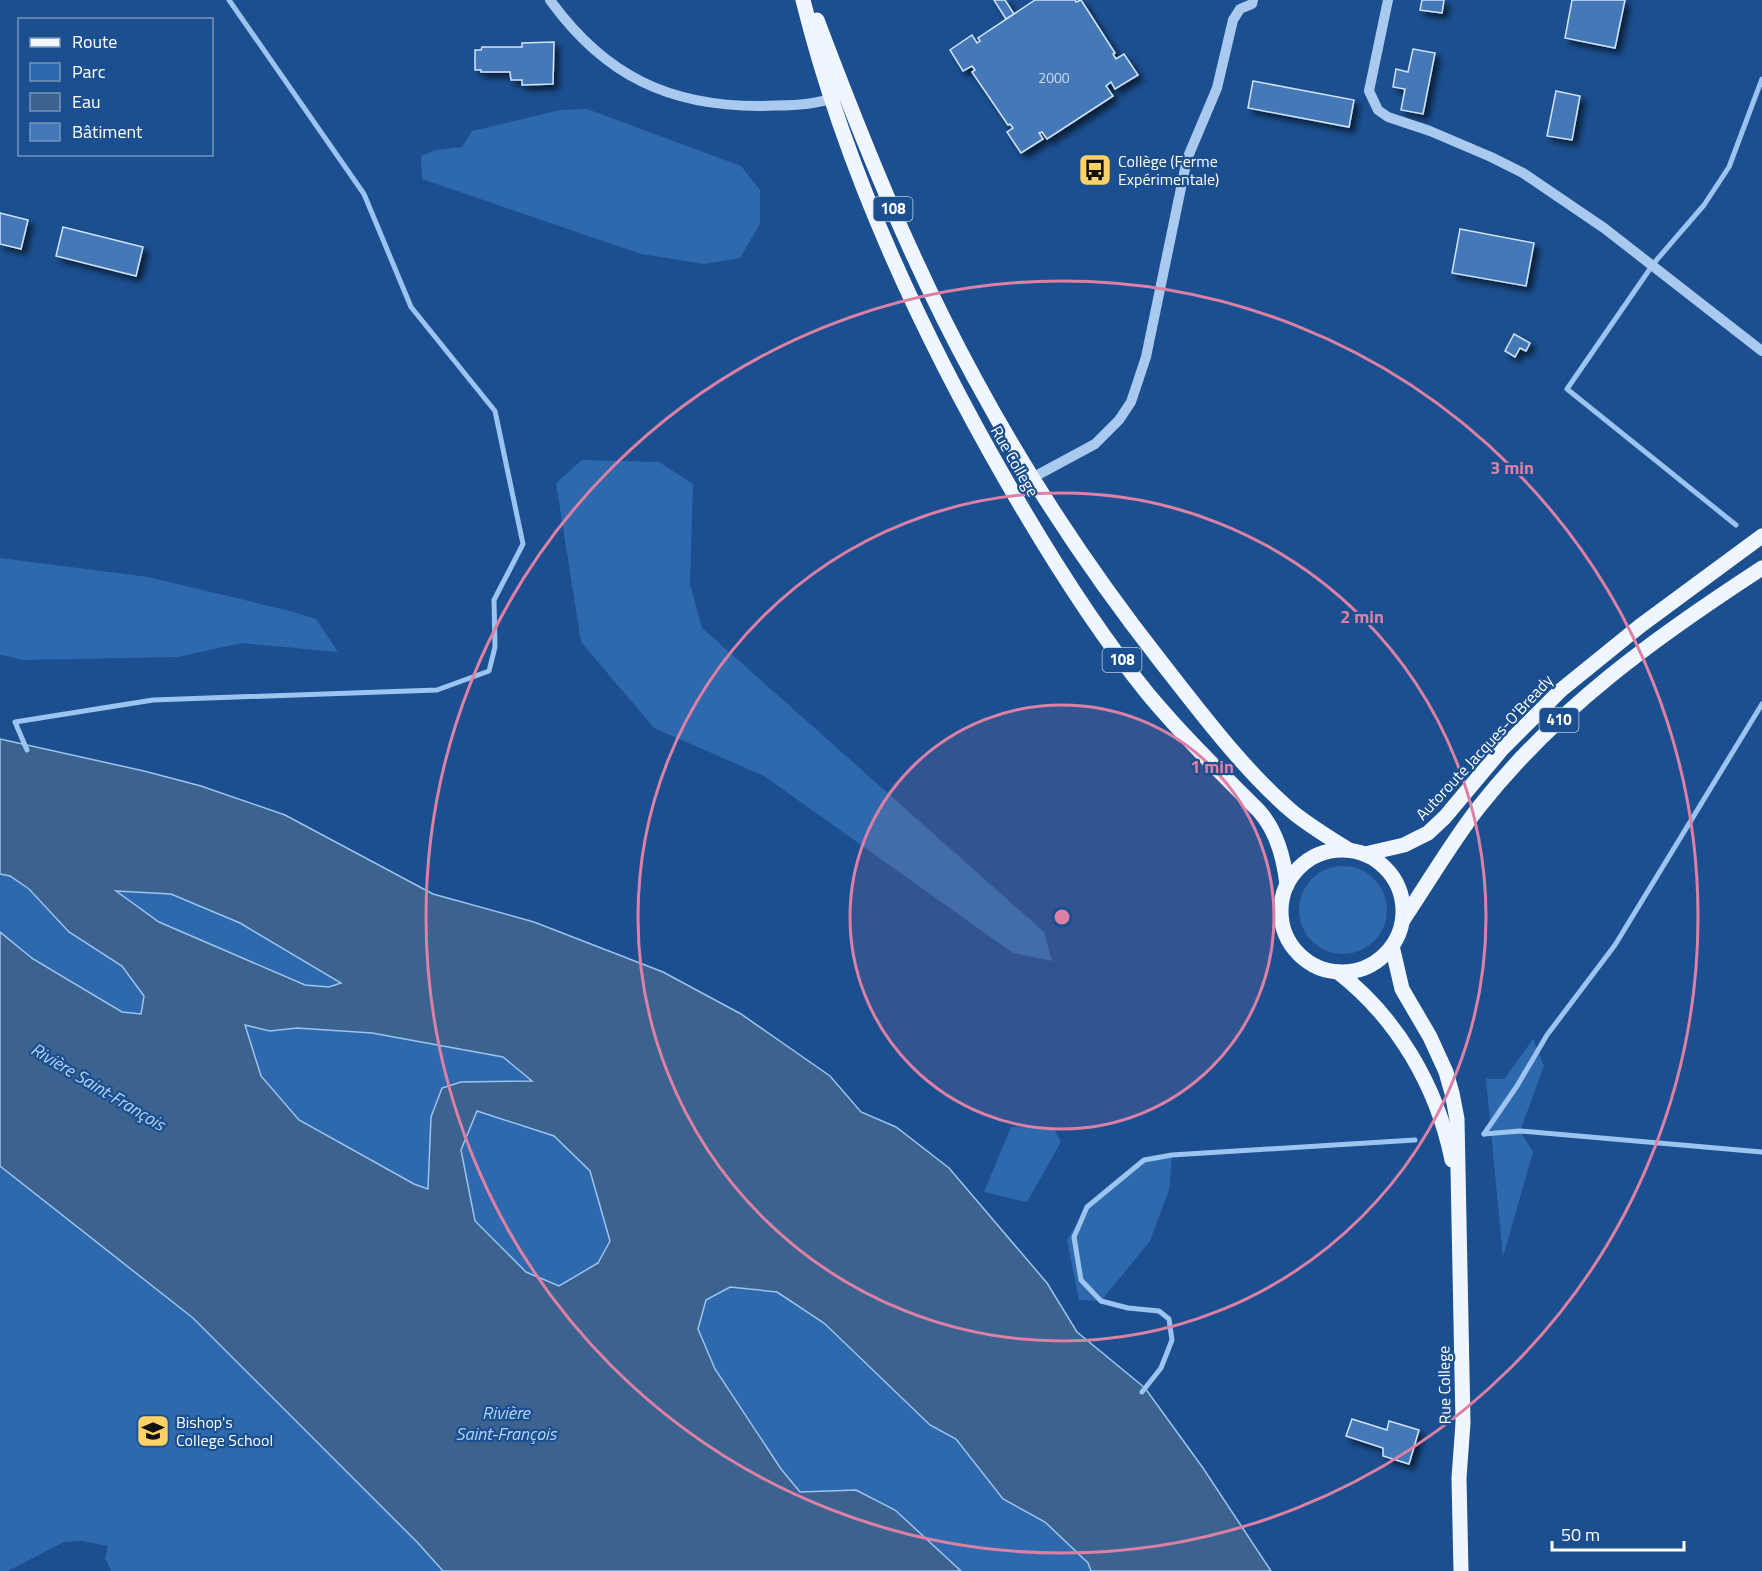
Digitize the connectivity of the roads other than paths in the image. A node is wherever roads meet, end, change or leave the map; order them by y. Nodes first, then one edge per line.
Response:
1 (550, 0) edge
2 (803, 0) edge
3 (810, 0) edge
4 (1253, 0) edge
5 (1388, 0) edge
6 (838, 96) junction
7 (1762, 351) edge
8 (1032, 478) junction
9 (1762, 536) edge
10 (1762, 568) edge
11 (1349, 850) junction
12 (1365, 854) junction
13 (1287, 885) junction
14 (1403, 920) junction
15 (1392, 946) junction
16 (1338, 972) junction
17 (1458, 1198) junction
18 (1461, 1571) edge

1 - 6 lane
2 - 6 main road, Rue College / 108
3 - 6 main road, Rue College / 108
4 - 8 lane
5 - 7 lane
6 - 8 main road, Rue College / 108
6 - 13 main road, Rue College / 108
8 - 11 main road, Rue College / 108
9 - 12 main road, Autoroute Jacques-O'Bready / 410
10 - 14 main road, 410
11 - 12 main road, Rue College / 108
11 - 13 main road, Rue College / 108
12 - 14 main road, Rue College / 108
13 - 16 main road, Rue College / 108
14 - 15 main road
15 - 16 main road
15 - 17 main road, Rue College
16 - 17 main road, Rue College
17 - 18 main road, Rue College

